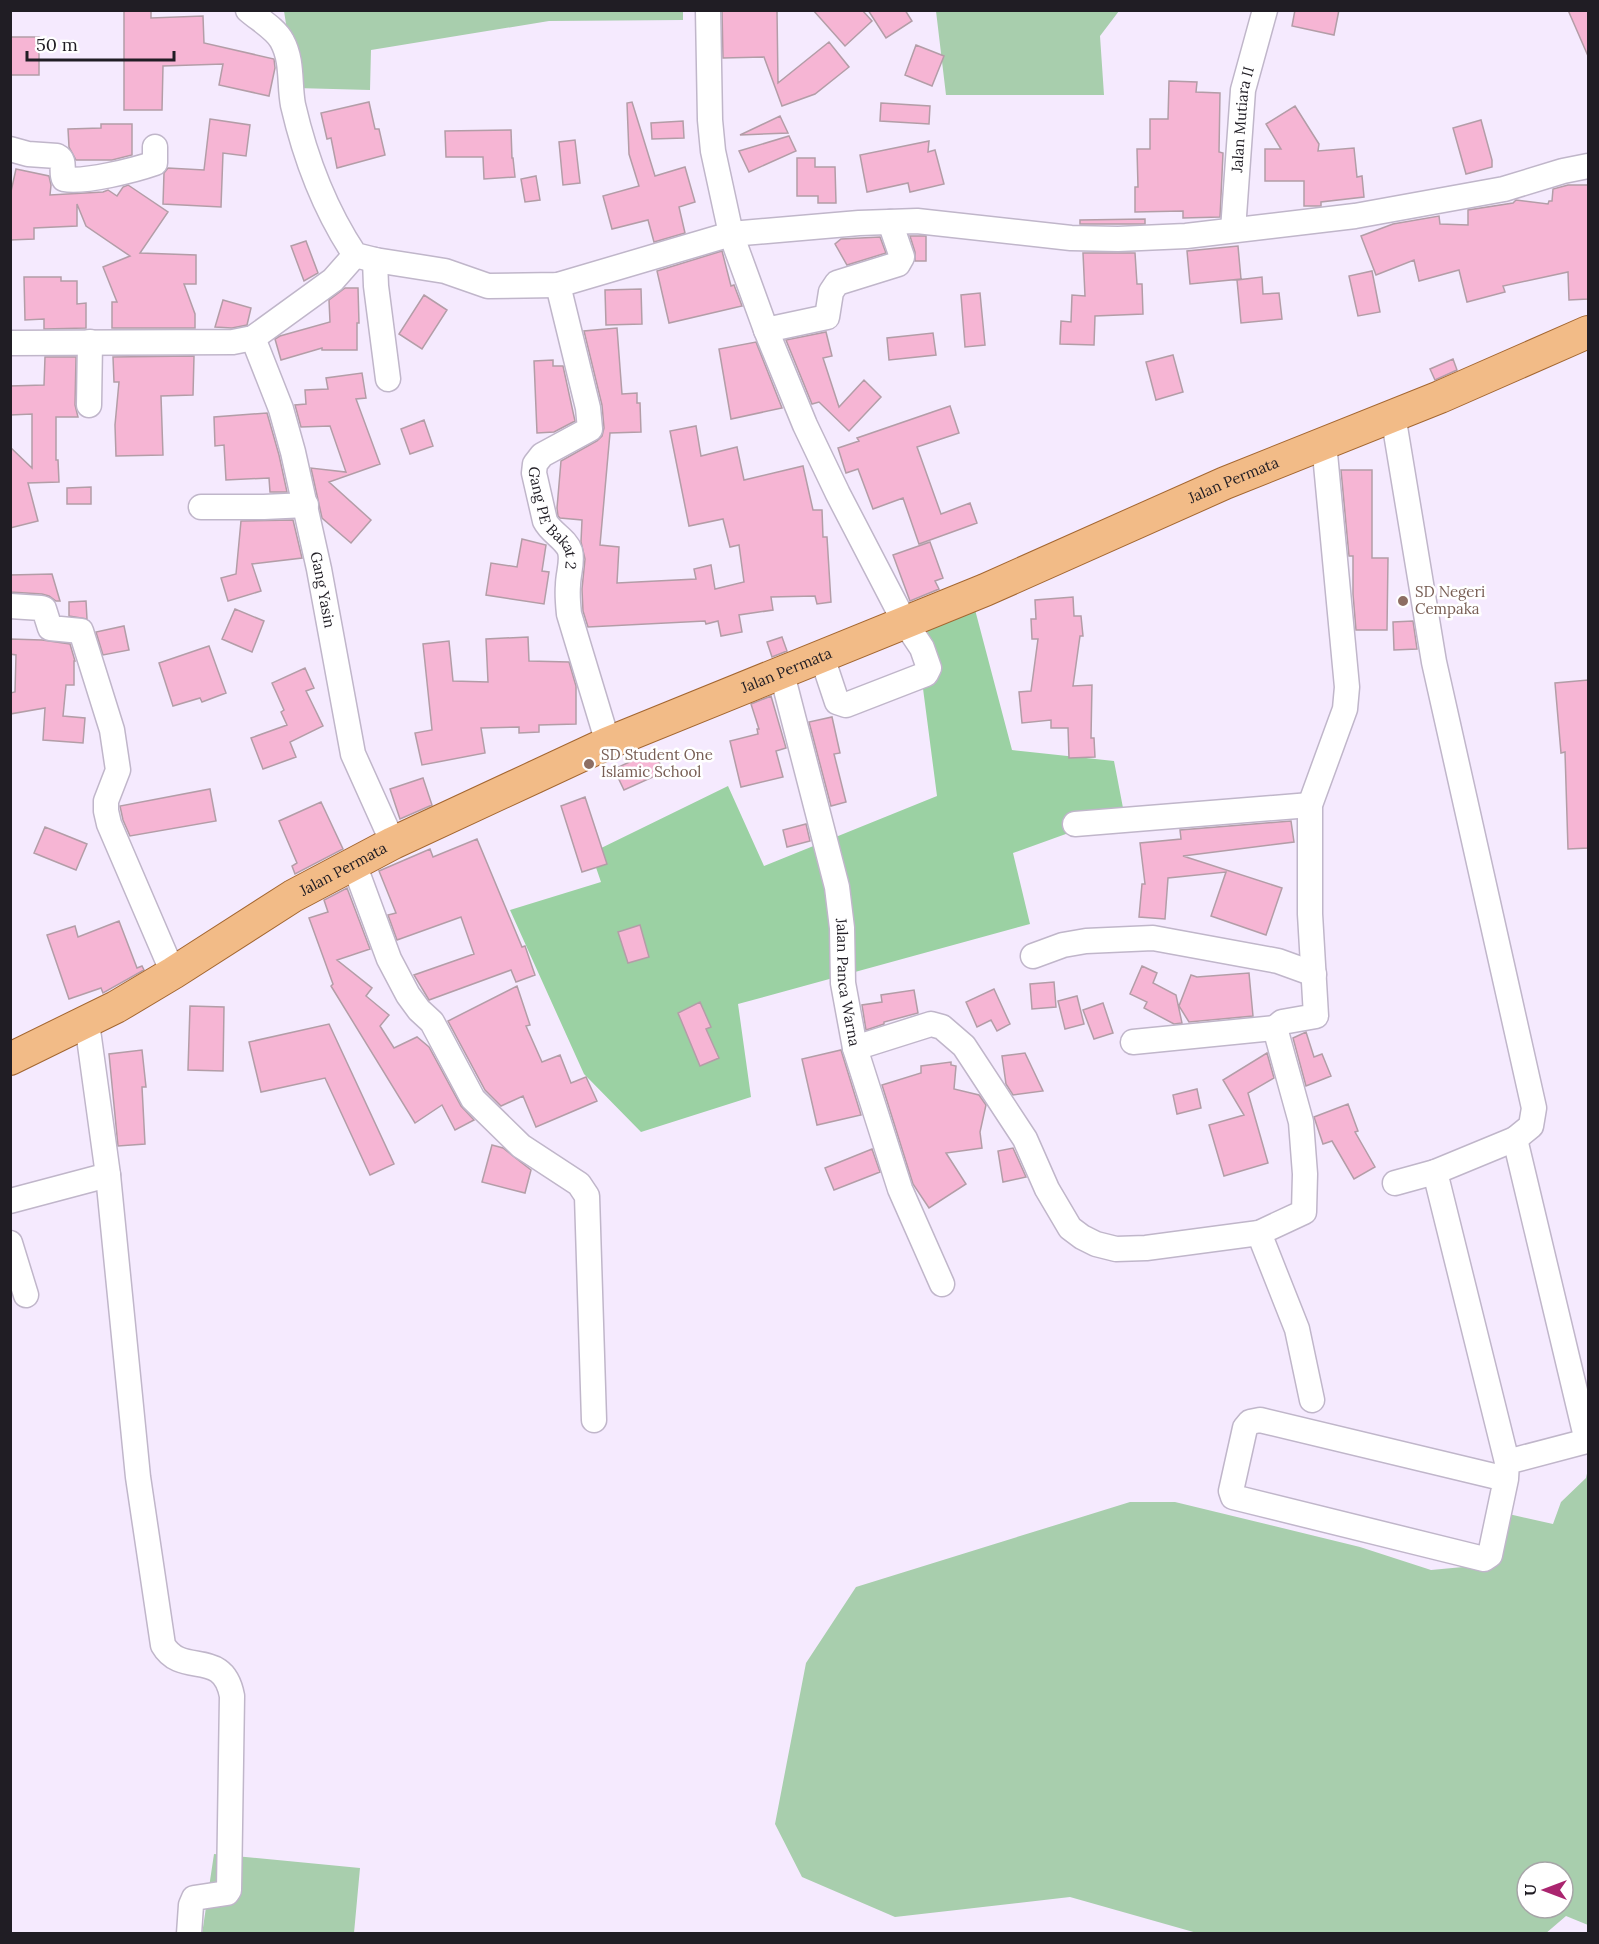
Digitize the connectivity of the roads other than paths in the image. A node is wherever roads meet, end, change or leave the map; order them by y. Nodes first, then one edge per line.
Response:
1 (248, 10) edge
2 (708, 10) edge
3 (1265, 10) edge
4 (155, 147) dead end
5 (10, 149) edge
6 (1588, 166) edge
7 (890, 222) junction
8 (1233, 230) junction
9 (731, 234) junction
10 (365, 257) junction
11 (558, 285) junction
12 (766, 330) junction
13 (1588, 332) edge
14 (253, 338) junction
15 (90, 342) junction
16 (10, 343) edge
17 (388, 379) dead end
18 (89, 405) dead end
19 (1393, 415) junction
20 (1324, 443) junction
21 (306, 505) junction
22 (201, 507) dead end
23 (10, 606) edge
24 (904, 621) junction
25 (822, 657) junction
26 (782, 674) junction
27 (608, 743) junction
28 (1310, 805) junction
29 (1075, 824) dead end
30 (393, 843) junction
31 (354, 864) junction
32 (1034, 956) dead end
33 (173, 973) junction
34 (1314, 974) junction
35 (87, 1023) junction
36 (1275, 1028) junction
37 (1133, 1042) dead end
38 (855, 1048) junction
39 (10, 1059) edge
40 (1515, 1140) junction
41 (1435, 1172) junction
42 (108, 1175) junction
43 (1395, 1183) dead end
44 (10, 1201) edge
45 (1259, 1233) junction
46 (10, 1243) edge
47 (942, 1284) dead end
48 (26, 1295) dead end
49 (1312, 1400) dead end
50 (594, 1420) dead end
51 (1506, 1471) junction
52 (189, 1934) edge

1 - 10 street
2 - 9 street
3 - 8 street, Jalan Mutiara II
4 - 5 street
6 - 8 street
7 - 8 street
7 - 9 street
7 - 12 street
9 - 11 street
9 - 12 street
10 - 11 street
10 - 14 street
10 - 17 street
11 - 27 street, Gang PE Bakat 2
12 - 24 street
13 - 19 main road, Jalan Permata
14 - 15 street
14 - 21 street, Gang Yasin
15 - 16 street
15 - 18 street
19 - 20 main road, Jalan Permata
19 - 40 street
20 - 24 main road, Jalan Permata
20 - 28 street
21 - 22 street
21 - 30 street, Gang Yasin
23 - 33 street
24 - 25 main road, Jalan Permata
24 - 25 street
25 - 26 main road, Jalan Permata
26 - 27 main road, Jalan Permata
26 - 38 street, Jalan Panca Warna
27 - 30 main road, Jalan Permata
28 - 29 street
28 - 34 street
30 - 31 main road, Jalan Permata
31 - 33 main road, Jalan Permata
31 - 50 street
32 - 34 street
33 - 35 main road, Jalan Permata
34 - 36 street
35 - 39 main road, Jalan Permata
35 - 42 street
36 - 37 street
36 - 45 street
38 - 45 street
38 - 47 street, Jalan Panca Warna
40 - 41 street
40 - 51 street
41 - 43 street
41 - 51 street
42 - 44 street
42 - 52 street
45 - 49 street
46 - 48 street
51 - 51 street

